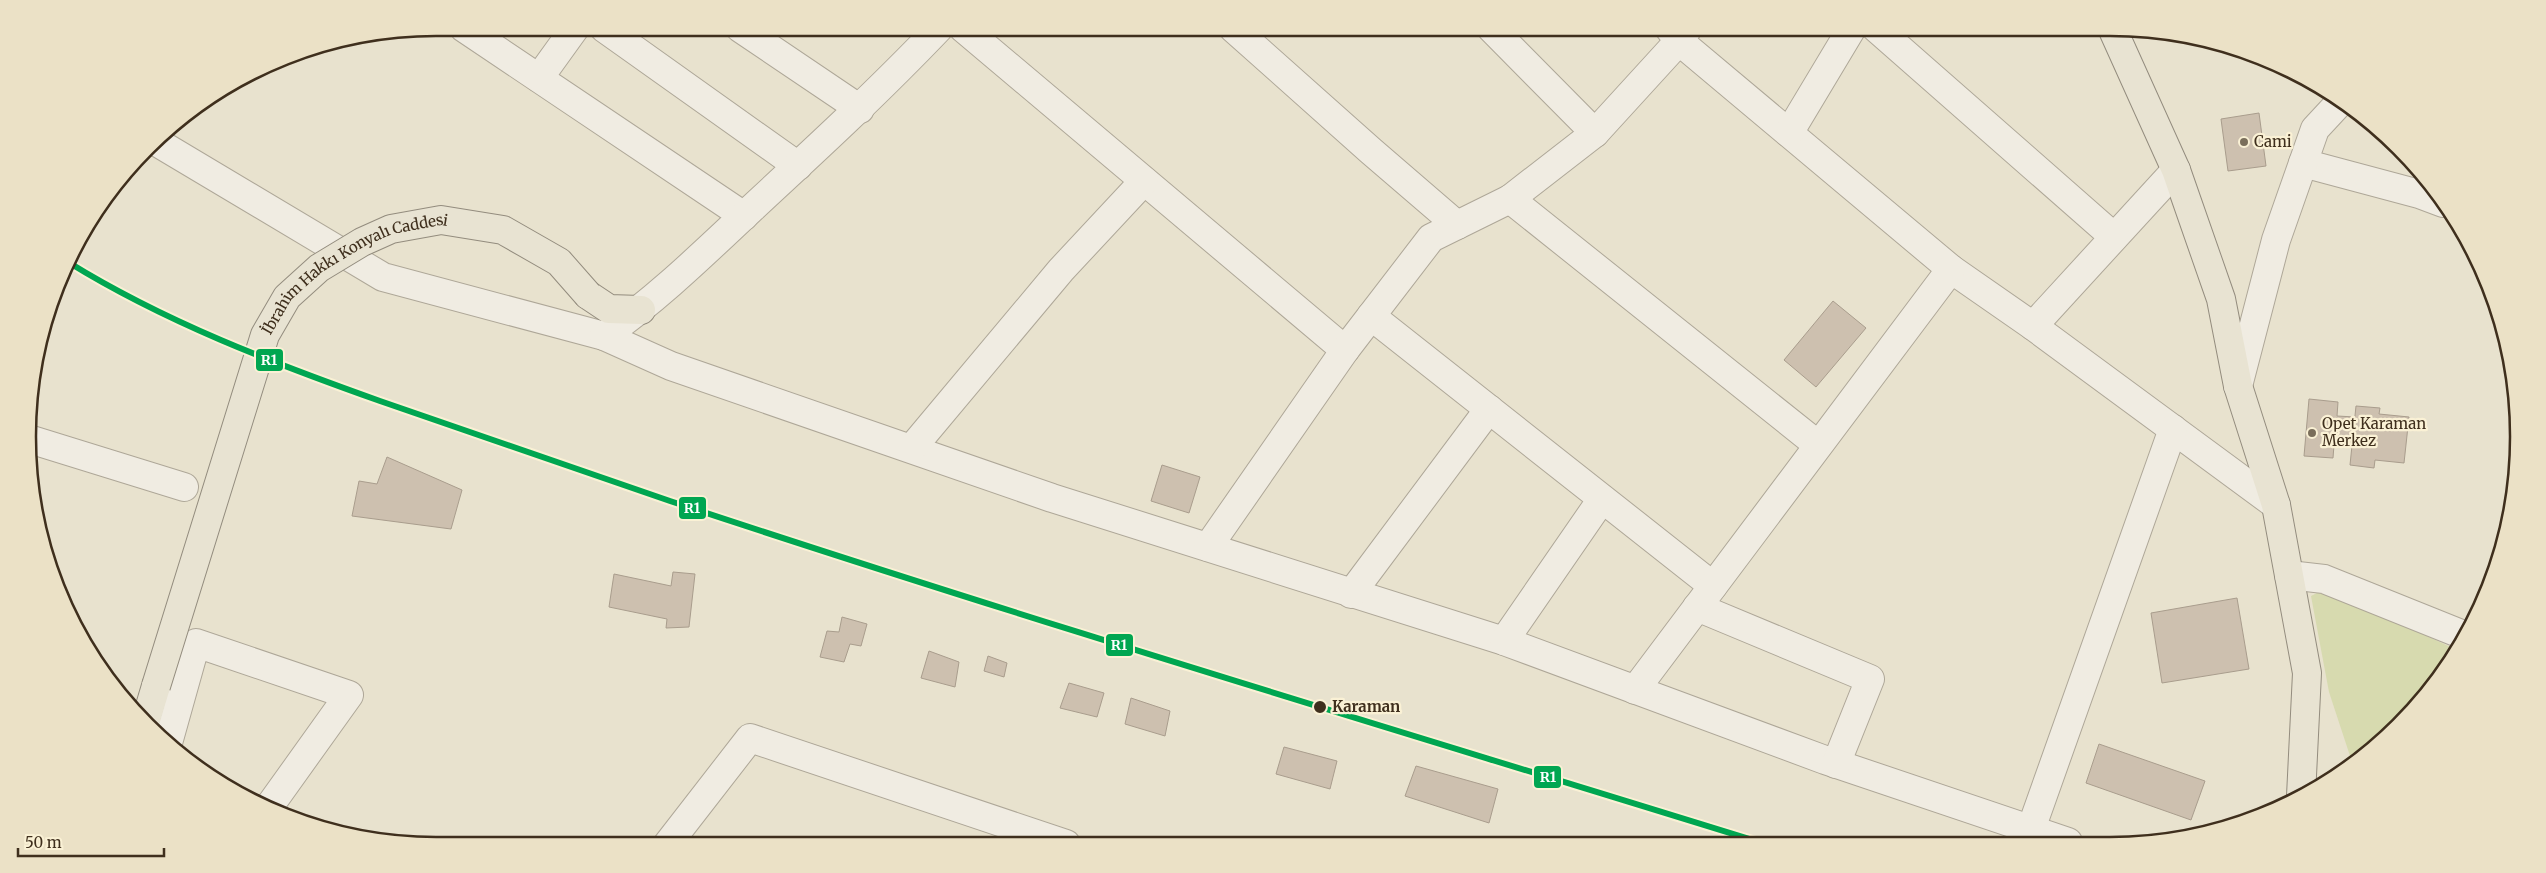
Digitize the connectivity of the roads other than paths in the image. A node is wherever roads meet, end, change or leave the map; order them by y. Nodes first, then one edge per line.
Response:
1 (476, 36) edge
2 (569, 36) edge
3 (615, 36) edge
4 (752, 36) edge
5 (931, 36) edge
6 (972, 36) edge
7 (1242, 36) edge
8 (1499, 36) edge
9 (1675, 36) edge
10 (1682, 36) edge
11 (1847, 36) edge
12 (1885, 36) edge
13 (2116, 36) edge
14 (539, 78) junction
15 (2336, 107) edge
16 (860, 109) junction
17 (1789, 133) junction
18 (1595, 134) junction
19 (162, 145) edge
20 (2303, 163) junction
21 (798, 166) junction
22 (2176, 170) junction
23 (1144, 181) junction
24 (2431, 198) edge
25 (1510, 199) junction
26 (744, 216) junction
27 (1457, 225) junction
28 (2114, 237) junction
29 (1950, 269) junction
30 (641, 310) junction
31 (1371, 316) junction
32 (2032, 326) junction
33 (604, 336) junction
34 (1344, 350) junction
35 (2238, 386) junction
36 (1489, 410) junction
37 (2173, 429) junction
38 (36, 441) edge
39 (1818, 445) junction
40 (912, 448) junction
41 (184, 487) dead end
42 (1602, 499) junction
43 (2276, 505) junction
44 (1208, 547) junction
45 (2289, 575) junction
46 (1351, 594) junction
47 (1705, 596) junction
48 (2458, 633) edge
49 (1504, 641) junction
50 (1635, 690) junction
51 (148, 714) edge
52 (170, 735) edge
53 (1836, 764) junction
54 (2301, 787) edge
55 (273, 801) edge
56 (2031, 830) junction
57 (673, 837) edge
58 (1045, 837) edge
59 (2053, 837) edge

1 - 14 street
2 - 14 street
3 - 21 street
4 - 16 street
5 - 16 street
6 - 23 street
7 - 27 street
8 - 18 street
9 - 18 street
10 - 17 street
11 - 17 street
12 - 28 street
13 - 22 main road
14 - 26 street
15 - 20 street
16 - 21 street
17 - 29 street
18 - 25 street
19 - 33 street
20 - 24 street
20 - 35 street
21 - 26 street
22 - 28 street
22 - 35 main road
23 - 34 street
23 - 40 street
25 - 27 street
25 - 39 street
26 - 30 street
27 - 31 street
28 - 32 street
29 - 32 street
29 - 39 street
30 - 33 street
30 - 51 main road, İbrahim Hakkı Konyalı Caddesi, bridge
31 - 34 street
31 - 36 street
32 - 37 street
33 - 40 street
34 - 44 street
35 - 43 main road
36 - 42 street
36 - 46 street
37 - 43 street
37 - 56 street
38 - 41 street
39 - 47 street
40 - 44 street
42 - 47 street
42 - 49 street
43 - 45 main road
44 - 46 street
45 - 48 street
45 - 54 main road
46 - 49 street
47 - 50 street
47 - 53 street
49 - 50 street
50 - 53 street
52 - 55 street
53 - 56 street
56 - 59 street
57 - 58 street

